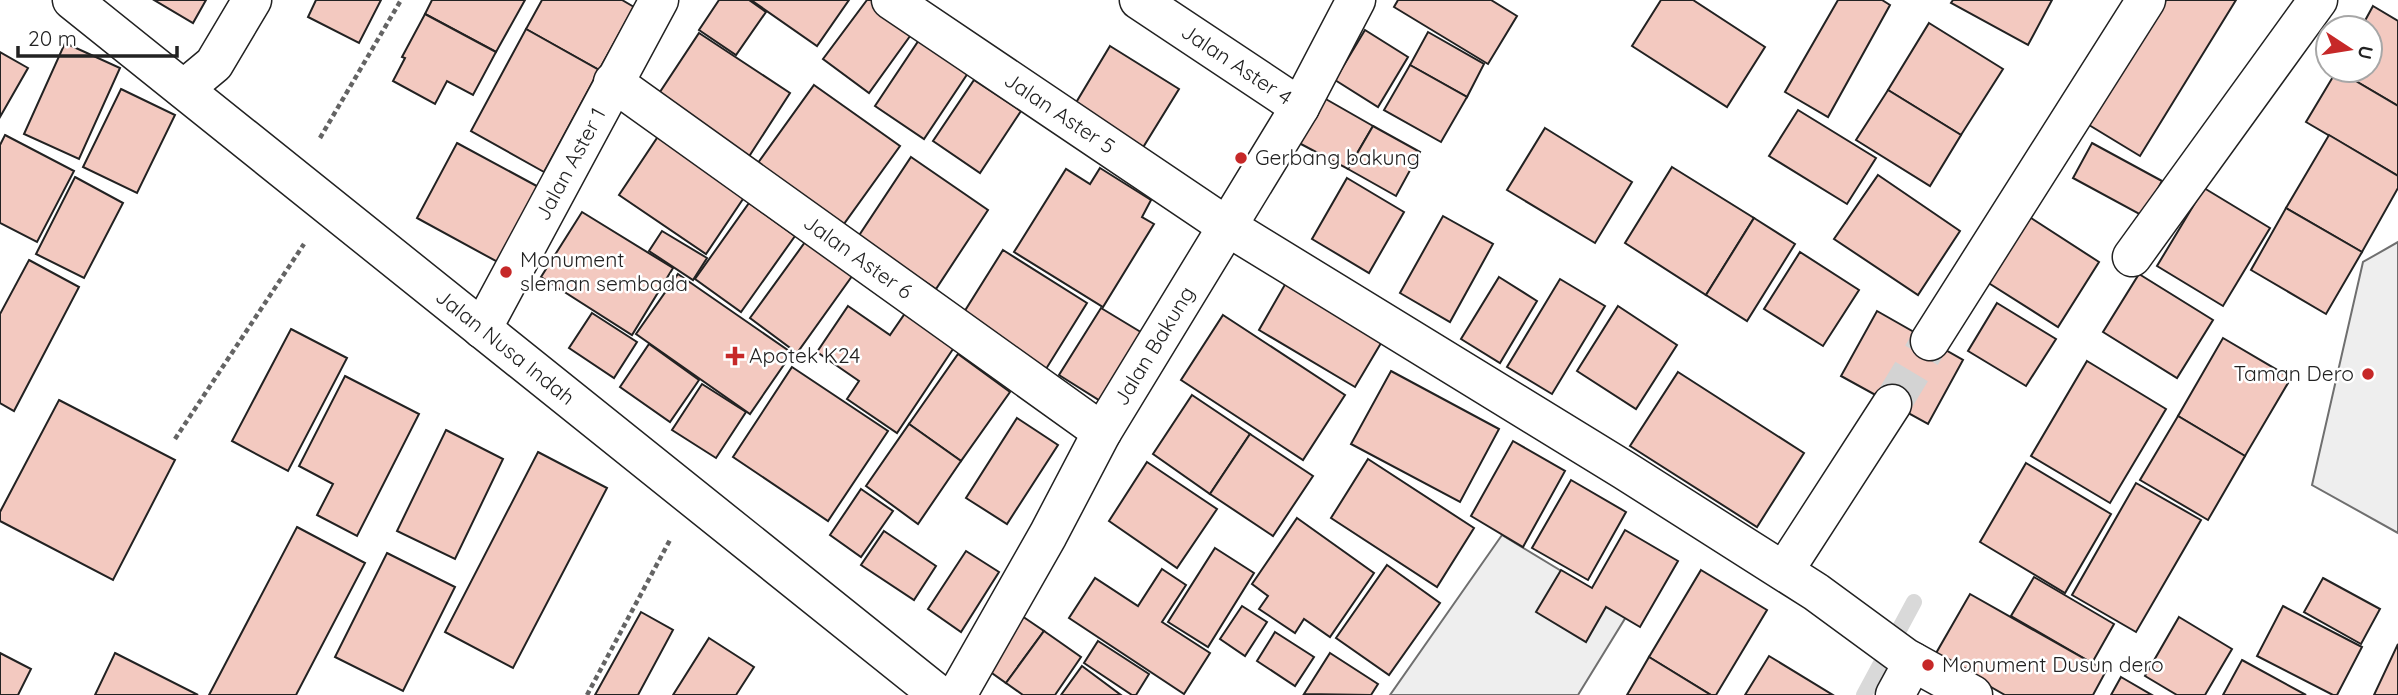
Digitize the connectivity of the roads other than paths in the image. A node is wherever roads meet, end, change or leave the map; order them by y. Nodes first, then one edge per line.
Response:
1 (72, 0) edge
2 (252, 0) edge
3 (659, 0) edge
4 (891, 0) edge
5 (1139, 0) edge
6 (1356, 0) edge
7 (2146, 0) edge
8 (2318, 0) edge
9 (613, 82) junction
10 (184, 89) junction
11 (1300, 107) junction
12 (1228, 227) junction
13 (2132, 257) dead end
14 (482, 329) junction
15 (1930, 341) tunnel mouth
16 (1892, 404) tunnel mouth
17 (1102, 432) junction
18 (1784, 571) junction
19 (1913, 662) junction
20 (939, 695) edge
21 (957, 695) edge
22 (1895, 695) edge
23 (1973, 695) edge

1 - 10 street, Jalan Nusa Indah
2 - 10 street
3 - 9 street, Jalan Aster 1
4 - 12 street, Jalan Aster 5
5 - 11 street, Jalan Aster 4
6 - 11 street, Jalan Bakung
7 - 15 street
8 - 13 street
9 - 14 street, Jalan Aster 1
9 - 17 street, Jalan Aster 6
10 - 14 street, Jalan Nusa Indah
11 - 12 street, Jalan Bakung
12 - 17 street, Jalan Bakung
12 - 18 street, Jalan Aster 5
14 - 20 street, Jalan Nusa Indah
16 - 18 street
17 - 21 street, Jalan Bakung
18 - 19 street, Jalan Aster 5
19 - 22 street
19 - 23 street, Jalan Aster 5

